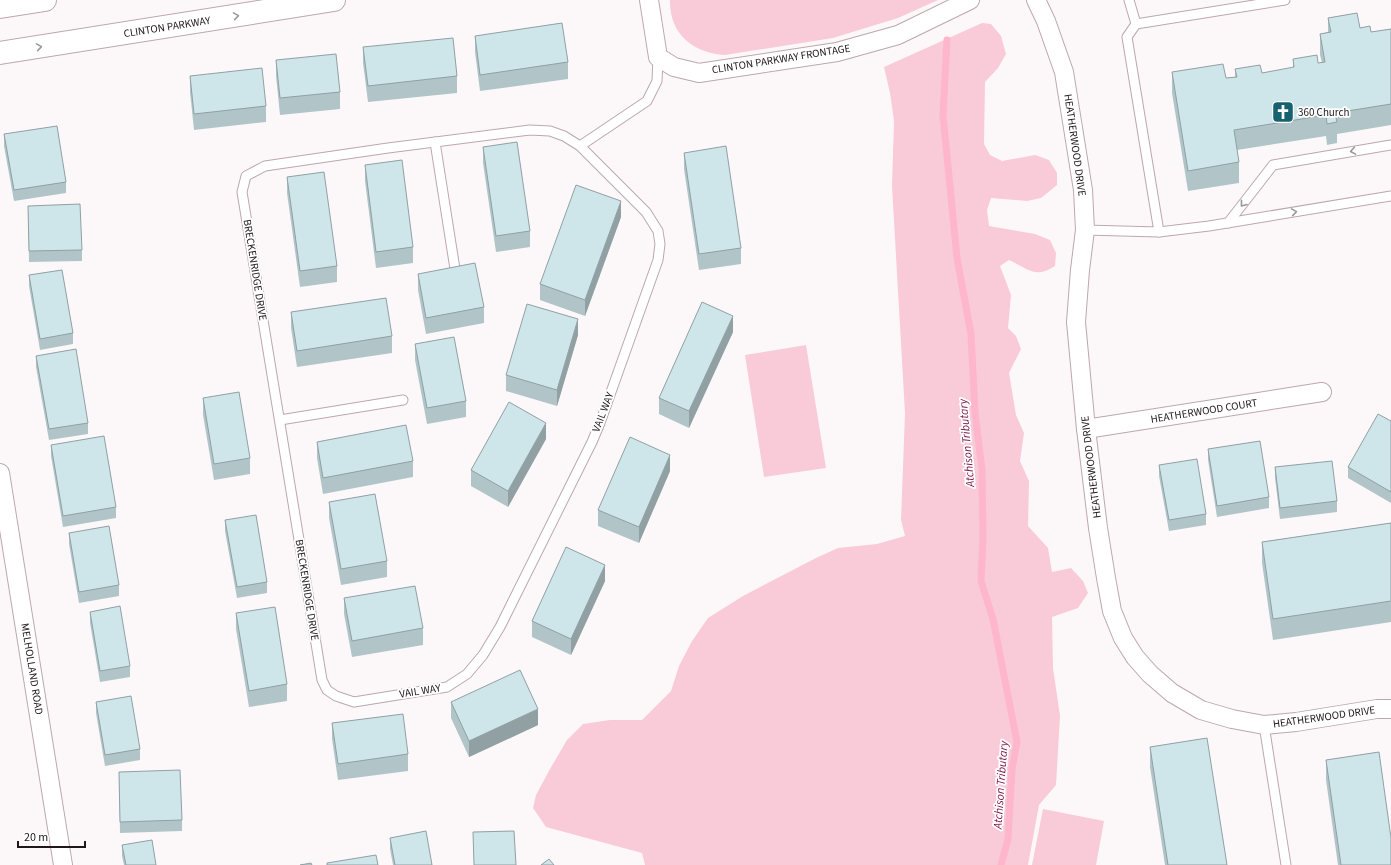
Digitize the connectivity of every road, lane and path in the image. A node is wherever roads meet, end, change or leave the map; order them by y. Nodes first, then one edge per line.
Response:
1 (45, 0) edge
2 (334, 0) edge
3 (649, 0) edge
4 (970, 0) edge
5 (1036, 0) edge
6 (1129, 0) edge
7 (1285, 0) edge
8 (0, 7) edge
9 (1136, 24) junction
10 (0, 53) edge
11 (658, 58) junction
12 (435, 142) junction
13 (1391, 145) edge
14 (580, 146) junction
15 (1391, 196) edge
16 (1228, 222) junction
17 (1085, 230) junction
18 (1159, 232) junction
19 (455, 270) edge
20 (1322, 392) dead end
21 (403, 400) dead end
22 (280, 420) junction
23 (1086, 429) junction
24 (0, 473) edge
25 (336, 696) joint
26 (1391, 709) edge
27 (1264, 725) junction
28 (63, 865) edge
29 (1286, 865) edge

1 - 8 main road
10 -> 2 main road, CLINTON PARKWAY
3 - 11 street
4 - 11 street, CLINTON PARKWAY FRONTAGE
5 - 17 street, HEATHERWOOD DRIVE
6 - 9 lane
7 - 9 lane
9 - 18 lane
11 - 14 lane
12 - 14 lane, BRECKENRIDGE DRIVE
12 - 19 lane
12 - 22 lane, BRECKENRIDGE DRIVE
13 -> 16 lane
14 - 25 lane, VAIL WAY
16 -> 15 lane
16 - 18 lane
17 - 18 lane
17 - 23 street, HEATHERWOOD DRIVE
20 - 23 street, HEATHERWOOD COURT
21 - 22 lane
22 - 25 lane, BRECKENRIDGE DRIVE
23 - 27 street, HEATHERWOOD DRIVE
24 - 28 street, MELHOLLAND ROAD
26 - 27 street, HEATHERWOOD DRIVE
27 - 29 lane

